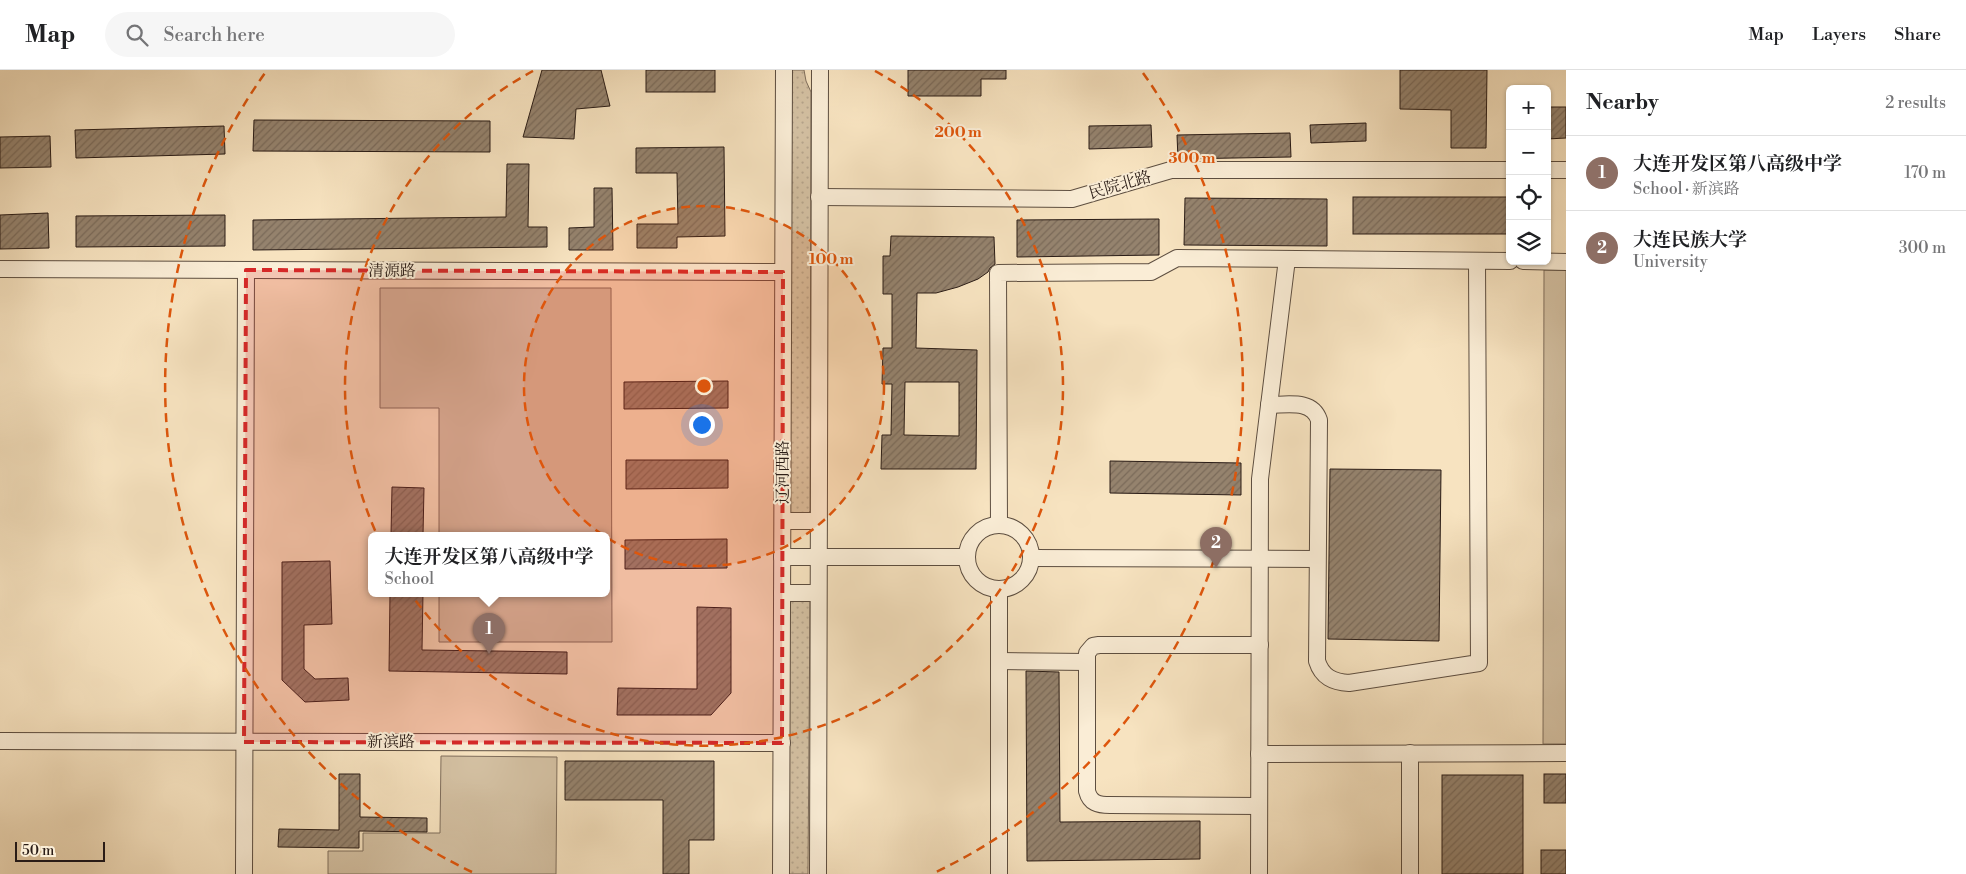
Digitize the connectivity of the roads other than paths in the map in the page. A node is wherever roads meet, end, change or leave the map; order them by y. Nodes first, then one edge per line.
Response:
1 (784, 70) edge
2 (820, 70) edge
3 (1506, 170) edge
4 (1551, 170) edge
5 (1566, 170) edge
6 (819, 197) junction
7 (1287, 259) junction
8 (1477, 261) junction
9 (1506, 261) edge
10 (1551, 262) edge
11 (1566, 262) edge
12 (0, 269) edge
13 (246, 270) junction
14 (783, 272) junction
15 (1269, 405) junction
16 (782, 521) junction
17 (818, 521) junction
18 (998, 526) junction
19 (782, 557) junction
20 (818, 557) junction
21 (967, 557) junction
22 (1031, 558) junction
23 (1260, 559) junction
24 (1318, 559) junction
25 (999, 589) junction
26 (782, 593) junction
27 (818, 593) junction
28 (1260, 644) junction
29 (999, 661) junction
30 (1088, 662) junction
31 (0, 741) edge
32 (244, 742) junction
33 (782, 743) junction
34 (1410, 753) junction
35 (1566, 753) edge
36 (1259, 754) junction
37 (1259, 806) junction
38 (244, 874) edge
39 (781, 874) edge
40 (818, 874) edge
41 (999, 874) edge
42 (1259, 874) edge
43 (1410, 874) edge

1 - 14 street, 辽河西路
2 - 6 street
3 - 6 street, 民院北路
4 - 5 street
6 - 17 street
7 - 8 street
7 - 15 street
7 - 18 street
8 - 9 street
8 - 24 street
10 - 11 street
12 - 13 street, 清源路
13 - 14 street, 清源路
13 - 32 street
14 - 16 street, 辽河西路
15 - 23 street
15 - 24 street
16 - 17 street
16 - 19 street, 辽河西路
17 - 20 street
18 - 21 street
18 - 22 street
19 - 20 street
19 - 26 street, 辽河西路
20 - 21 street
20 - 27 street
21 - 25 street
22 - 23 street
22 - 25 street
23 - 24 street
23 - 28 street
25 - 29 street
26 - 27 street
26 - 33 street, 辽河西路
27 - 40 street
28 - 30 street
28 - 36 street
29 - 30 street
29 - 41 street
30 - 37 street
31 - 32 street, 新滨路
32 - 33 street, 新滨路
32 - 38 street
33 - 39 street, 辽河西路
34 - 35 street
34 - 36 street
34 - 43 street
36 - 37 street
37 - 42 street

